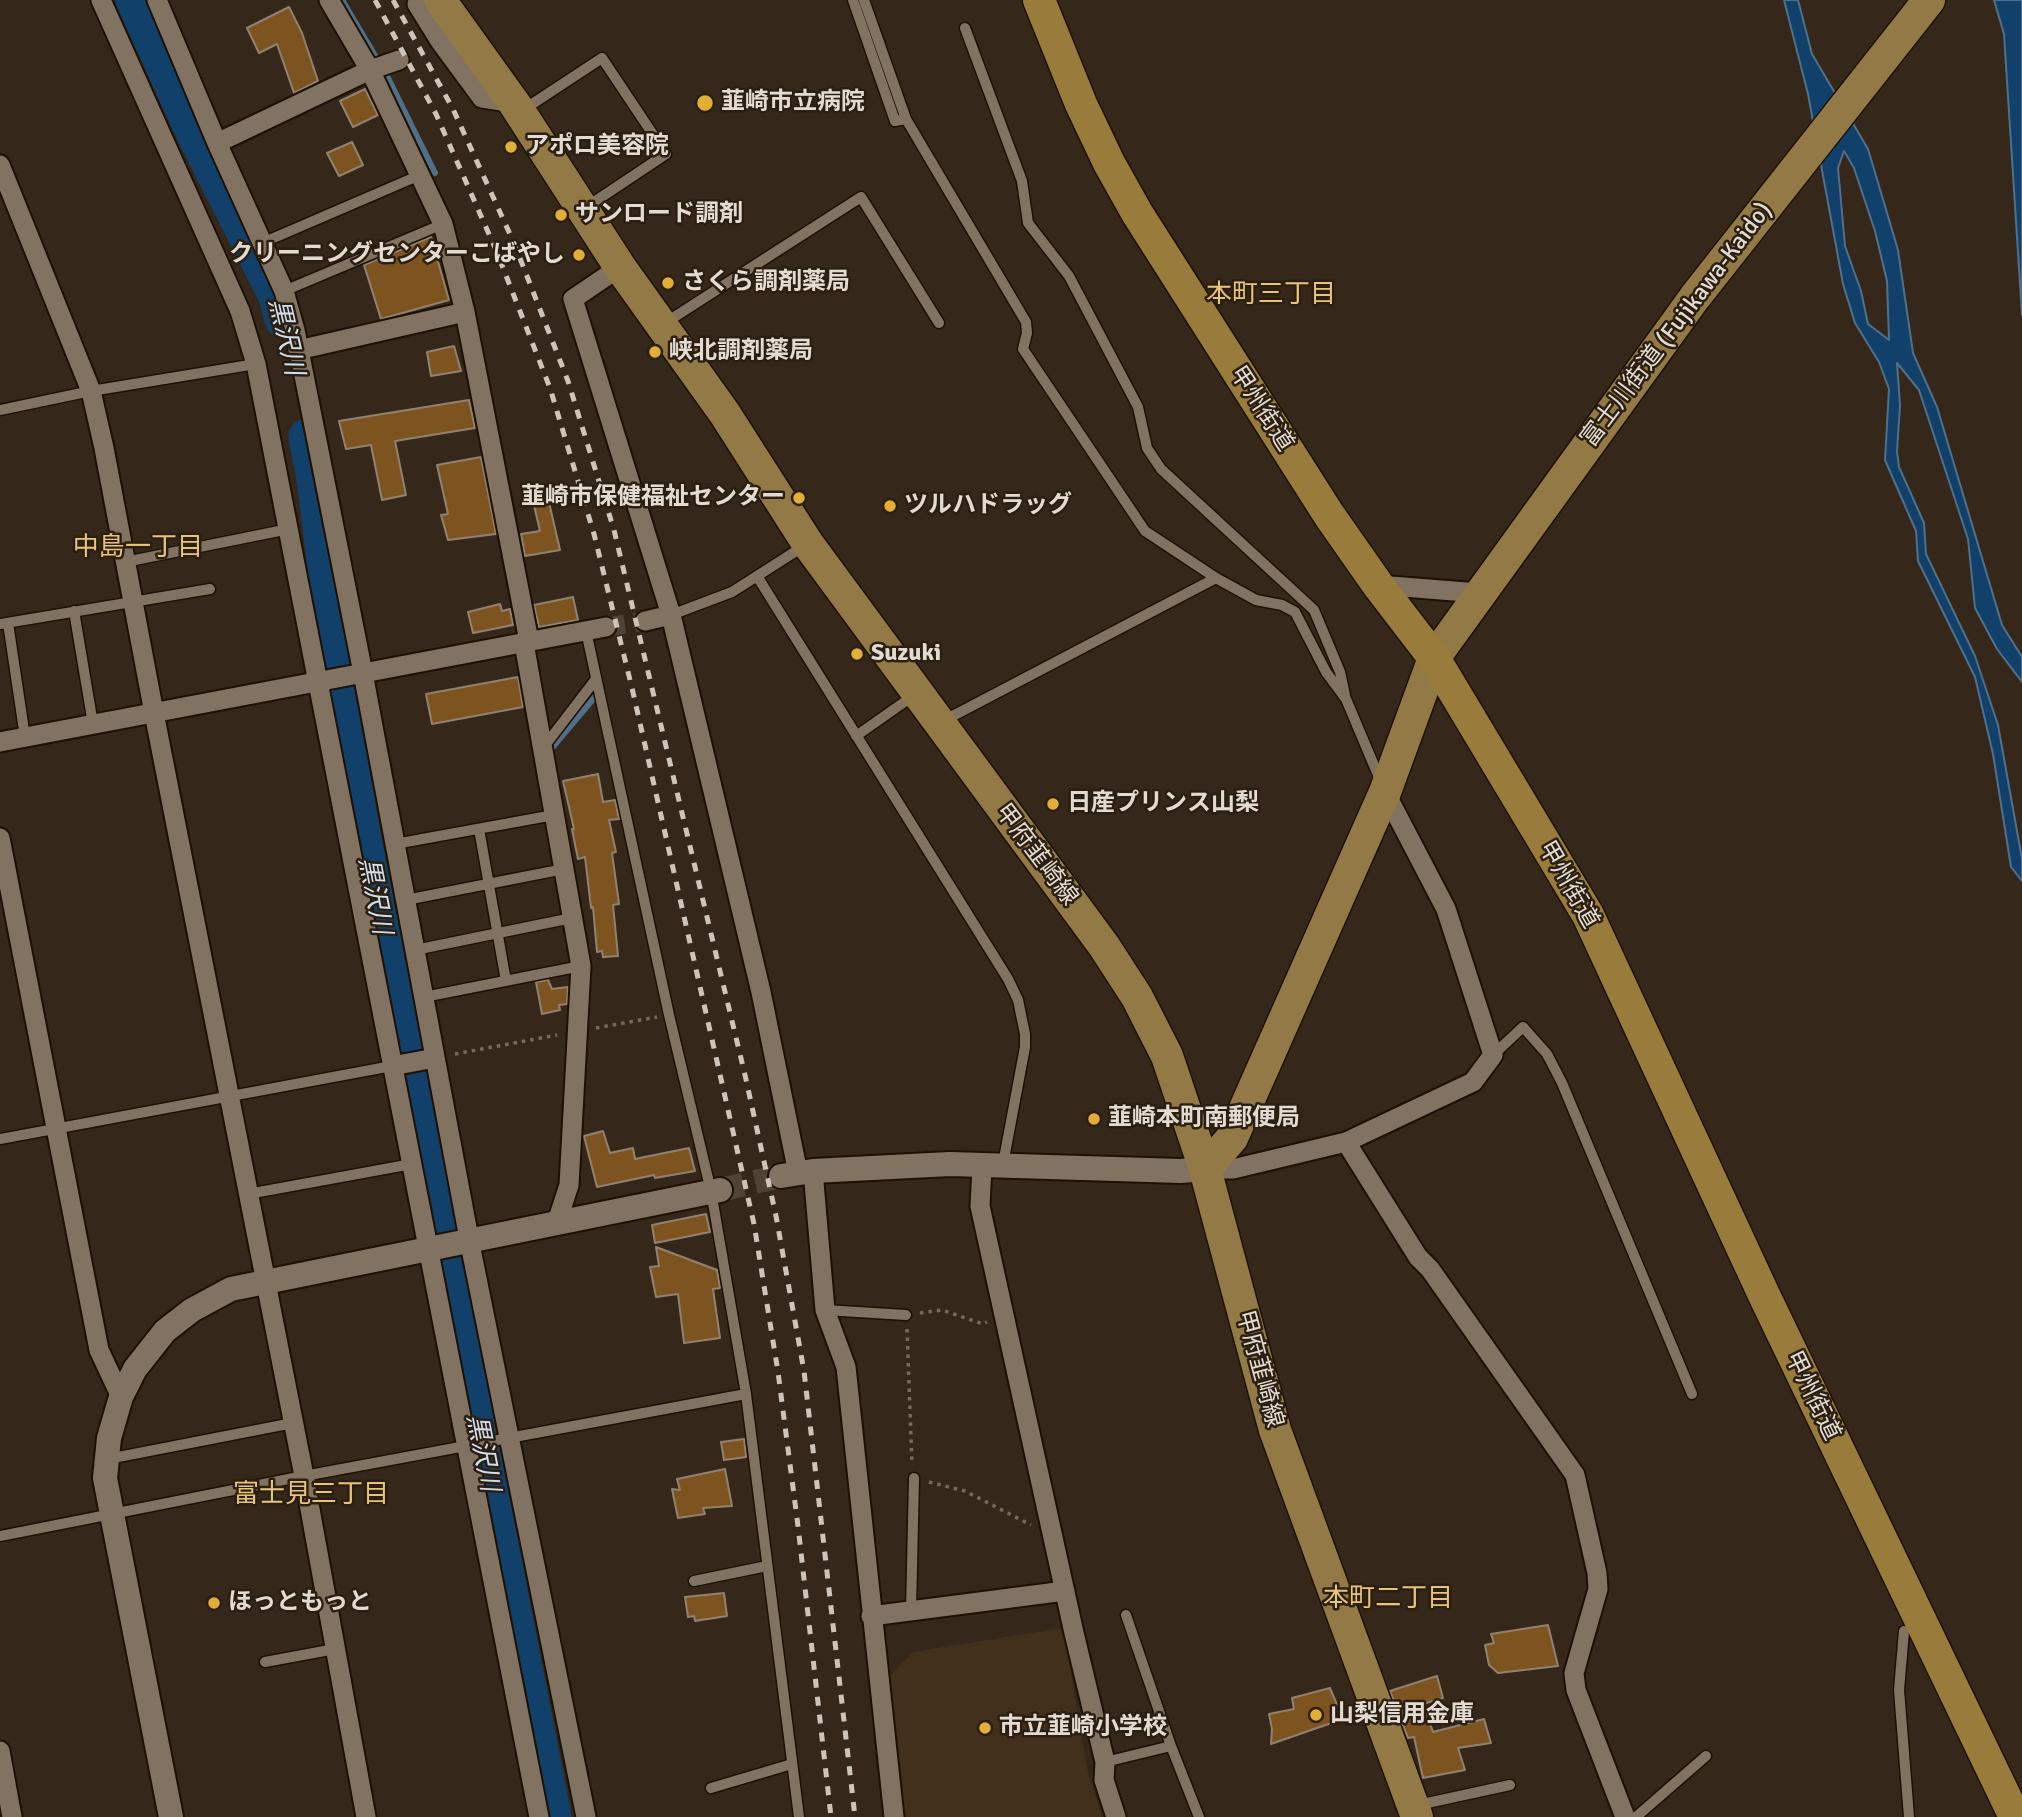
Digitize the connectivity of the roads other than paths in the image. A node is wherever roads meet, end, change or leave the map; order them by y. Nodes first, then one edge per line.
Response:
1 (101, 0) edge
2 (157, 0) edge
3 (329, 0) edge
4 (418, 0) edge
5 (440, 0) edge
6 (853, 0) edge
7 (864, 0) edge
8 (1039, 0) edge
9 (1929, 0) edge
10 (965, 28) dead end
11 (399, 60) dead end
12 (370, 71) junction
13 (517, 107) junction
14 (905, 119) junction
15 (217, 143) junction
16 (0, 165) edge
17 (420, 175) junction
18 (5, 192) edge
19 (583, 209) junction
20 (443, 224) junction
21 (262, 243) junction
22 (620, 267) junction
23 (284, 291) junction
24 (465, 312) junction
25 (939, 323) dead end
26 (662, 325) junction
27 (299, 350) junction
28 (256, 364) junction
29 (91, 391) junction
30 (0, 410) edge
31 (289, 529) junction
32 (808, 544) junction
33 (125, 562) junction
34 (757, 576) junction
35 (1216, 578) junction
36 (1378, 585) junction
37 (210, 589) dead end
38 (1479, 593) junction
39 (133, 601) junction
40 (74, 611) junction
41 (671, 615) junction
42 (645, 621) tunnel mouth
43 (4, 623) edge
44 (606, 627) tunnel mouth
45 (586, 631) junction
46 (526, 642) junction
47 (1434, 658) junction
48 (363, 673) junction
49 (596, 679) junction
50 (317, 682) junction
51 (916, 694) junction
52 (1346, 699) junction
53 (154, 713) junction
54 (93, 724) junction
55 (938, 724) junction
56 (856, 736) junction
57 (25, 737) junction
58 (0, 742) edge
59 (542, 748) junction
60 (1385, 793) junction
61 (554, 815) junction
62 (479, 829) junction
63 (0, 838) edge
64 (395, 844) junction
65 (564, 869) junction
66 (489, 884) junction
67 (406, 900) junction
68 (572, 918) junction
69 (498, 933) junction
70 (415, 950) junction
71 (581, 967) junction
72 (506, 981) junction
73 (424, 996) junction
74 (1493, 1055) junction
75 (435, 1058) junction
76 (393, 1066) junction
77 (229, 1096) junction
78 (55, 1128) junction
79 (0, 1139) edge
80 (1346, 1142) junction
81 (412, 1164) junction
82 (992, 1167) junction
83 (1205, 1169) junction
84 (797, 1173) junction
85 (716, 1191) junction
86 (248, 1194) junction
87 (557, 1222) junction
88 (470, 1239) junction
89 (428, 1248) junction
90 (265, 1280) junction
91 (825, 1310) junction
92 (906, 1315) road end
93 (746, 1394) junction
94 (1692, 1394) dead end
95 (121, 1397) junction
96 (293, 1423) junction
97 (510, 1438) junction
98 (467, 1446) junction
99 (107, 1459) junction
100 (304, 1476) junction
101 (914, 1479) road end
102 (112, 1514) junction
103 (0, 1536) edge
104 (768, 1566) junction
105 (694, 1581) dead end
106 (1065, 1591) junction
107 (911, 1611) junction
108 (1126, 1615) dead end
109 (871, 1616) junction
110 (1904, 1631) dead end
111 (335, 1648) junction
112 (265, 1662) dead end
113 (1171, 1746) junction
114 (0, 1751) edge
115 (1706, 1756) dead end
116 (1105, 1762) junction
117 (792, 1764) junction
118 (1510, 1785) dead end
119 (710, 1788) dead end
120 (1415, 1812) edge
121 (12, 1817) edge
122 (171, 1817) edge
123 (366, 1817) edge
124 (539, 1817) edge
125 (586, 1817) edge
126 (799, 1817) edge
127 (894, 1817) edge
128 (1116, 1817) edge
129 (1199, 1817) edge
130 (1625, 1817) edge
131 (1636, 1817) edge
132 (1909, 1817) edge
133 (2015, 1817) edge

1 - 28 street
2 - 15 street
3 - 12 street
4 - 13 street
5 - 13 main road, 甲府韮崎線
6 - 14 lane
7 - 14 lane
8 - 36 highway, 甲州街道
9 - 38 main road, 富士川街道 (Fujikawa-Kaido)
10 - 52 lane
11 - 12 street
12 - 15 street
12 - 17 street
13 - 19 main road, 甲府韮崎線
13 - 19 lane
14 - 35 lane
15 - 21 street
16 - 18 street
17 - 20 street
17 - 21 lane
18 - 29 street
19 - 22 main road, 甲府韮崎線
20 - 23 lane
20 - 24 street
21 - 23 street
22 - 26 main road, 甲府韮崎線
22 - 41 street
23 - 27 street
24 - 27 street
24 - 46 street
25 - 26 lane
26 - 32 main road, 甲府韮崎線
27 - 48 street
28 - 29 lane
28 - 31 street
29 - 30 lane
29 - 33 street
31 - 33 lane
31 - 50 street
32 - 34 lane
32 - 51 main road, 甲府韮崎線
33 - 39 street
34 - 41 lane
34 - 56 lane
35 - 52 lane
35 - 55 lane
36 - 38 street
36 - 47 highway, 甲州街道
37 - 39 lane
38 - 47 main road, 富士川街道 (Fujikawa-Kaido)
39 - 40 lane
39 - 53 street
40 - 43 lane
40 - 54 lane
41 - 42 street
41 - 84 street
43 - 57 lane
44 - 45 street
45 - 46 street
45 - 49 lane
46 - 48 street
46 - 59 street
47 - 60 main road, 富士川街道 (Fujikawa-Kaido)
47 - 133 highway, 甲州街道
48 - 50 street
48 - 64 street
49 - 59 lane
49 - 85 lane
50 - 53 street
50 - 76 street
51 - 55 main road, 甲府韮崎線
51 - 56 lane
52 - 60 lane
53 - 54 street
53 - 77 street
54 - 57 street
55 - 83 main road, 甲府韮崎線
56 - 82 lane
57 - 58 street
59 - 61 street
60 - 74 street
60 - 83 main road, 富士川街道 (Fujikawa-Kaido)
61 - 62 lane
61 - 65 street
62 - 64 lane
62 - 66 lane
63 - 78 street
64 - 67 street
65 - 66 lane
65 - 68 street
66 - 67 lane
66 - 69 lane
67 - 70 street
68 - 69 lane
68 - 71 street
69 - 70 lane
69 - 72 lane
70 - 73 street
71 - 72 lane
71 - 87 street
72 - 73 lane
73 - 75 street
74 - 80 street
74 - 94 lane
75 - 76 street
75 - 88 street
76 - 77 lane
76 - 81 street
77 - 78 lane
77 - 86 street
78 - 79 lane
78 - 95 street
80 - 83 street
80 - 130 street
81 - 86 lane
81 - 89 street
82 - 83 street
82 - 84 street
82 - 106 street
83 - 120 main road, 甲府韮崎線
84 - 91 street
85 - 87 street
85 - 93 lane
86 - 90 street
87 - 88 street
88 - 89 street
88 - 97 street
89 - 90 street
89 - 98 street
90 - 95 street
90 - 96 street
91 - 92 lane
91 - 109 street
93 - 97 lane
93 - 104 lane
95 - 99 street
96 - 99 lane
96 - 100 street
97 - 98 lane
97 - 125 street
98 - 100 lane
98 - 124 street
99 - 102 street
100 - 102 lane
100 - 111 street
101 - 107 lane
102 - 103 lane
102 - 122 street
104 - 105 lane
104 - 117 lane
106 - 107 street
106 - 116 street
107 - 109 street
108 - 113 lane
109 - 127 street
110 - 132 lane
111 - 112 lane
111 - 123 street
113 - 116 lane
113 - 129 lane
114 - 121 street
115 - 131 lane
116 - 128 street
117 - 119 lane
117 - 126 lane
118 - 120 lane

